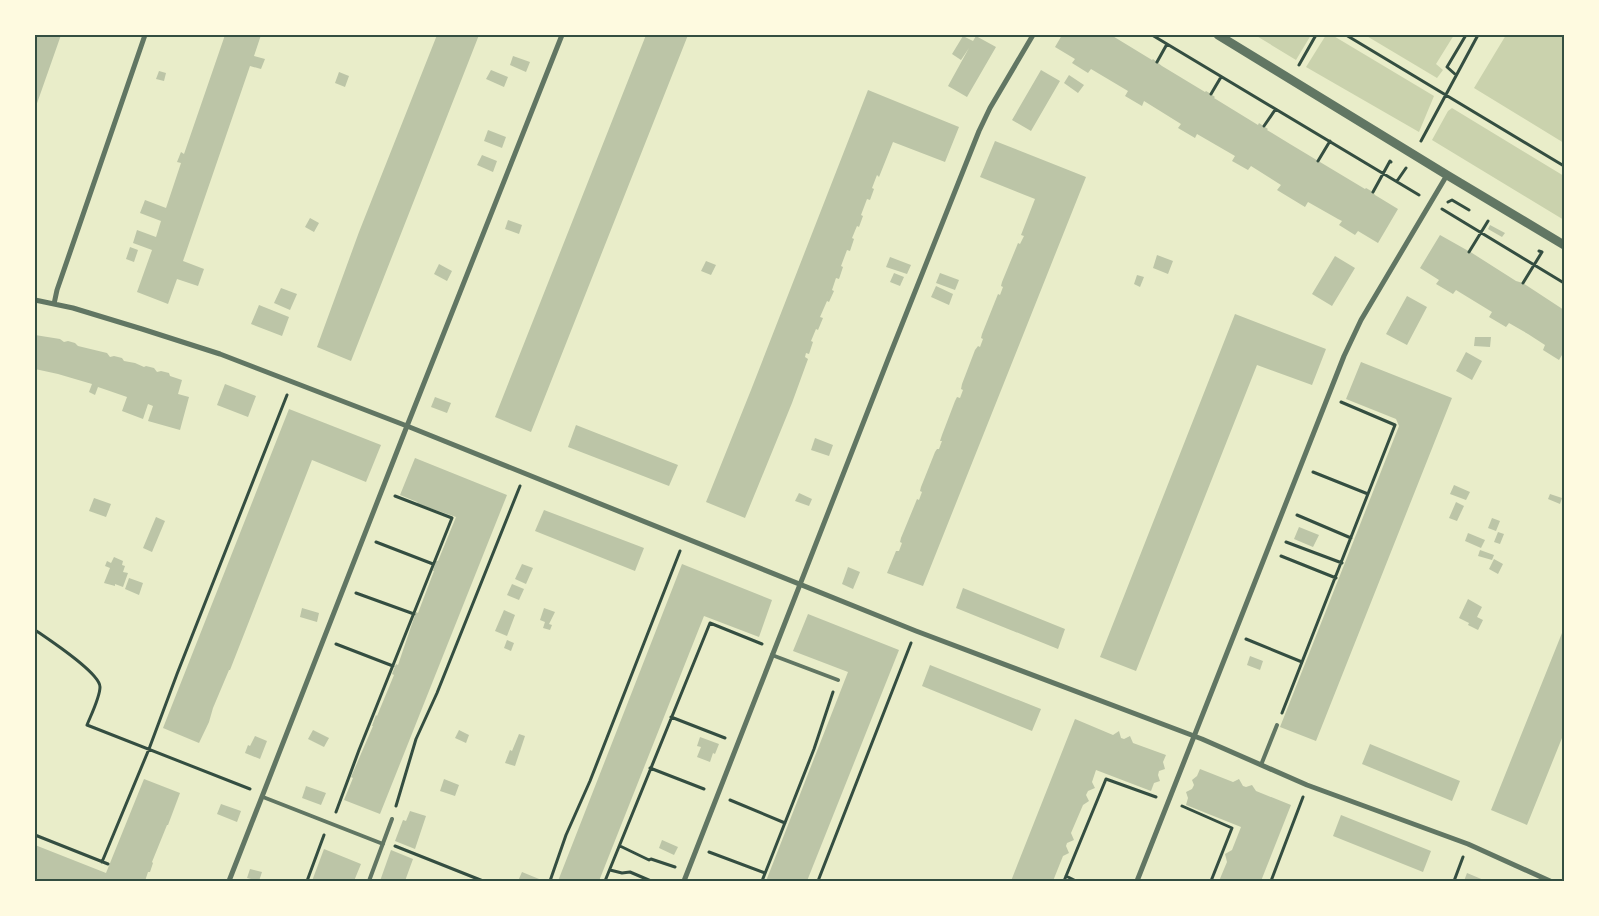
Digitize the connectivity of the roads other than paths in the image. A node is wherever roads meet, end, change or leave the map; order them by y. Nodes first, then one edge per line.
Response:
1 (146, 35) edge
2 (562, 35) edge
3 (1033, 35) edge
4 (1218, 35) edge
5 (1447, 175) junction
6 (1564, 244) edge
7 (35, 300) edge
8 (54, 304) junction
9 (407, 426) junction
10 (800, 585) junction
11 (772, 655) junction
12 (838, 680) road end
13 (1277, 725) road end
14 (1194, 736) junction
15 (1262, 765) junction
16 (263, 796) junction
17 (392, 819) road end
18 (383, 843) junction
19 (230, 881) edge
20 (369, 881) edge
21 (684, 881) edge
22 (1137, 881) edge
23 (1550, 881) edge

1 - 8 street
2 - 9 street
3 - 10 street
4 - 5 street
5 - 6 street
5 - 14 street
7 - 8 street
8 - 9 street
9 - 10 street
9 - 16 street
10 - 11 street
10 - 14 street
11 - 12 lane
11 - 21 street
13 - 15 lane
14 - 15 street
14 - 22 street
15 - 23 street
16 - 18 lane
16 - 19 street
17 - 18 lane
18 - 20 lane

